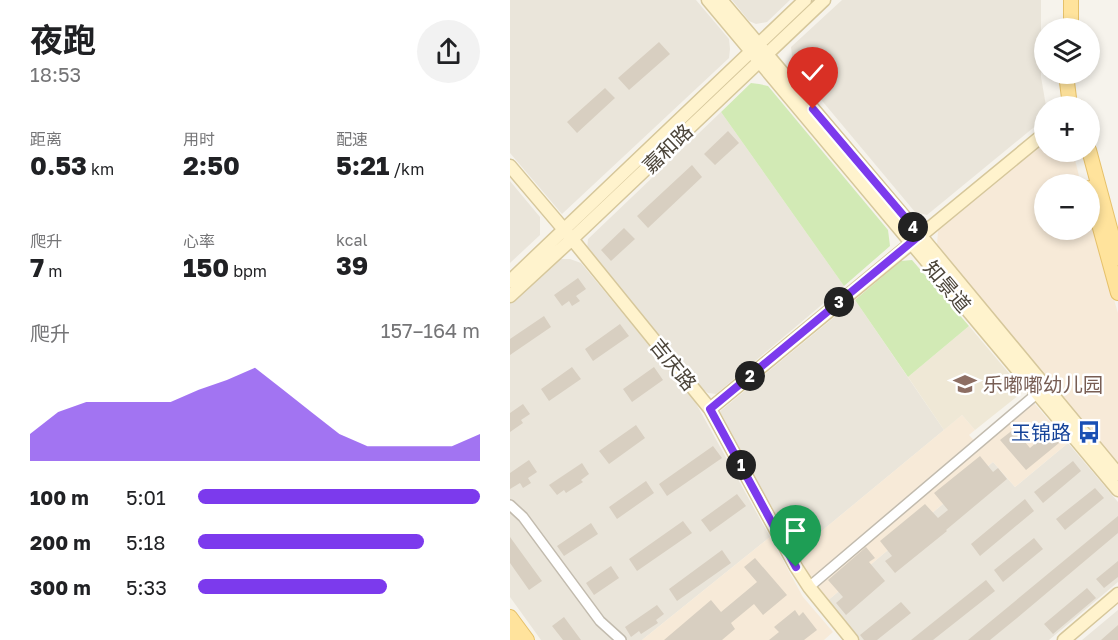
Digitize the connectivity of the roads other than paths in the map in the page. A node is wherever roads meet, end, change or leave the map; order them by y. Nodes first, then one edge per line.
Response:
1 (708, 0) edge
2 (722, 0) edge
3 (805, 0) edge
4 (824, 0) edge
5 (1062, 0) edge
6 (1071, 0) edge
7 (1062, 18) edge
8 (1071, 18) edge
9 (759, 53) junction
10 (1034, 142) edge
11 (1092, 162) edge
12 (510, 166) edge
13 (1100, 228) edge
14 (568, 235) junction
15 (916, 238) junction
16 (1118, 258) edge
17 (510, 281) edge
18 (1118, 292) edge
19 (510, 296) edge
20 (1041, 390) junction
21 (710, 409) junction
22 (1118, 474) edge
23 (1118, 490) edge
24 (510, 504) edge
25 (809, 587) junction
26 (1118, 594) edge
27 (510, 617) edge
28 (510, 634) edge
29 (514, 640) edge
30 (527, 640) edge
31 (621, 640) edge
32 (852, 640) edge
33 (1064, 640) edge

1 - 9 main road, 知景道
2 - 9 main road, 知景道
3 - 9 main road, 嘉和路
4 - 9 main road, 嘉和路
5 - 7 main road
6 - 8 main road
9 - 14 main road, 嘉和路
9 - 15 main road, 知景道
10 - 15 main road
11 - 16 main road
12 - 14 main road, 吉庆路
13 - 18 main road
14 - 17 main road, 嘉和路
14 - 19 main road, 嘉和路
14 - 21 main road, 吉庆路
15 - 20 main road, 知景道
15 - 21 main road
20 - 22 main road, 知景道
20 - 23 main road, 知景道
20 - 25 street
21 - 25 main road, 吉庆路
24 - 31 street
25 - 32 main road, 吉庆路
26 - 33 main road
27 - 30 main road
28 - 29 main road

